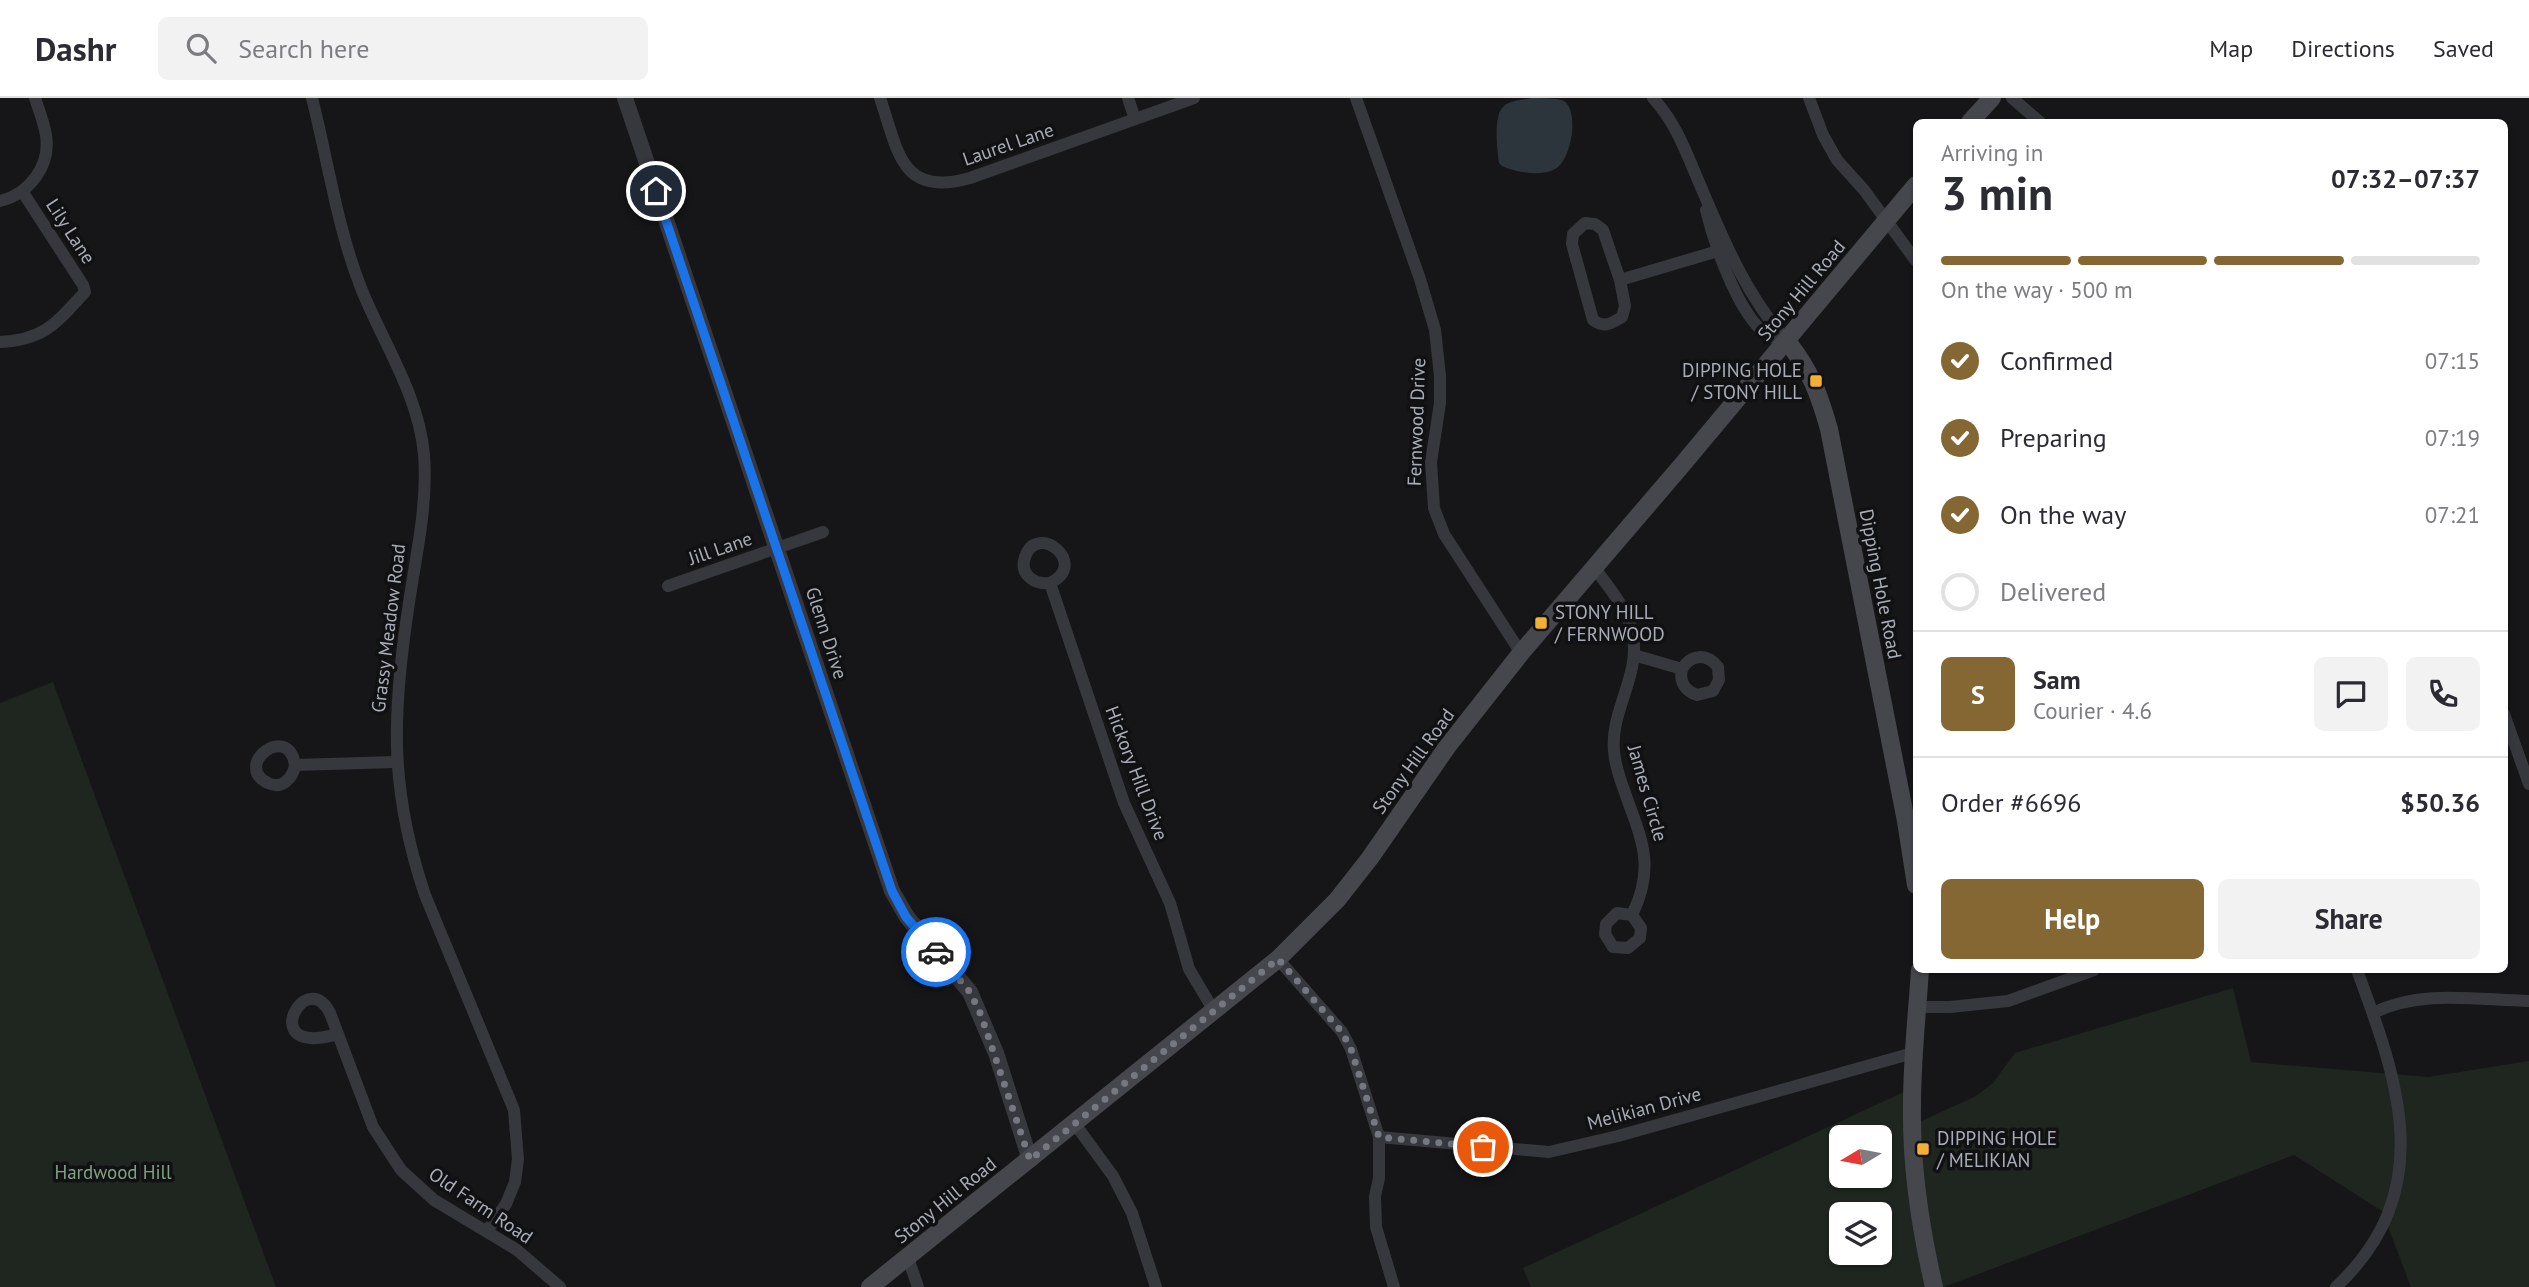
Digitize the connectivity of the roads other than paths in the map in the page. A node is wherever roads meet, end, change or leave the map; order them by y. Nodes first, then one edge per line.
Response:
1 (36, 98) edge
2 (312, 98) edge
3 (625, 98) edge
4 (880, 98) edge
5 (1128, 98) edge
6 (1194, 98) edge
7 (1356, 98) edge
8 (1653, 98) edge
9 (1809, 98) edge
10 (1992, 98) edge
11 (2012, 98) edge
12 (1135, 119) junction
13 (1973, 119) edge
14 (2036, 119) edge
15 (1701, 186) junction
16 (1913, 188) edge
17 (22, 191) junction
18 (0, 201) edge
19 (1886, 219) junction
20 (1718, 251) junction
21 (1913, 257) edge
22 (1620, 280) junction
23 (1787, 341) junction
24 (0, 342) edge
25 (823, 532) dead end
26 (777, 549) junction
27 (1594, 567) junction
28 (1050, 583) dead end
29 (668, 586) dead end
30 (1521, 653) junction
31 (1634, 655) junction
32 (1682, 669) dead end
33 (2508, 725) edge
34 (396, 762) junction
35 (295, 765) dead end
36 (2529, 784) edge
37 (1911, 820) edge
38 (1913, 846) edge
39 (1632, 915) dead end
40 (1278, 959) junction
41 (1920, 973) edge
42 (2086, 973) edge
43 (2358, 973) edge
44 (2529, 1001) edge
45 (1918, 1007) junction
46 (1214, 1011) junction
47 (2373, 1013) junction
48 (338, 1034) dead end
49 (1913, 1053) junction
50 (1075, 1124) junction
51 (1379, 1137) junction
52 (1030, 1160) junction
53 (486, 1231) junction
54 (908, 1258) junction
55 (560, 1287) edge
56 (870, 1287) edge
57 (918, 1287) edge
58 (1156, 1287) edge
59 (1394, 1287) edge
60 (1934, 1287) edge
61 (2336, 1287) edge

1 - 17 street
2 - 34 street, Grassy Meadow Road
3 - 26 street, Glenn Drive
4 - 12 street, Laurel Lane
5 - 12 street
6 - 12 street, Laurel Lane
7 - 30 street, Fernwood Drive
8 - 15 street
9 - 19 street
10 - 13 main road
11 - 14 street
15 - 20 street
15 - 23 street
16 - 19 main road, Stony Hill Road
17 - 18 street
17 - 24 street, Lily Lane
19 - 21 street
19 - 23 main road, Stony Hill Road
20 - 22 street
20 - 23 street
22 - 22 street
23 - 27 main road, Stony Hill Road
23 - 37 main road, Dipping Hole Road
25 - 26 street, Jill Lane
26 - 29 street, Jill Lane
26 - 52 street, Glenn Drive
27 - 30 main road, Stony Hill Road
27 - 31 street, James Circle
28 - 46 street, Hickory Hill Drive
30 - 40 main road, Stony Hill Road
31 - 32 street
31 - 39 street, James Circle
33 - 36 street
34 - 35 street
34 - 53 street, Grassy Meadow Road
37 - 38 main road, Dipping Hole Road
40 - 46 main road, Stony Hill Road
40 - 51 street
41 - 45 main road
42 - 45 street
43 - 47 street
44 - 47 street
45 - 49 main road
46 - 50 main road, Stony Hill Road
47 - 61 street
48 - 53 street, Old Farm Road
49 - 51 street, Melikian Drive
49 - 60 main road
50 - 52 main road, Stony Hill Road
50 - 58 street
51 - 59 street
52 - 54 main road, Stony Hill Road
53 - 55 street, Old Farm Road
54 - 56 main road, Stony Hill Road
54 - 57 street

